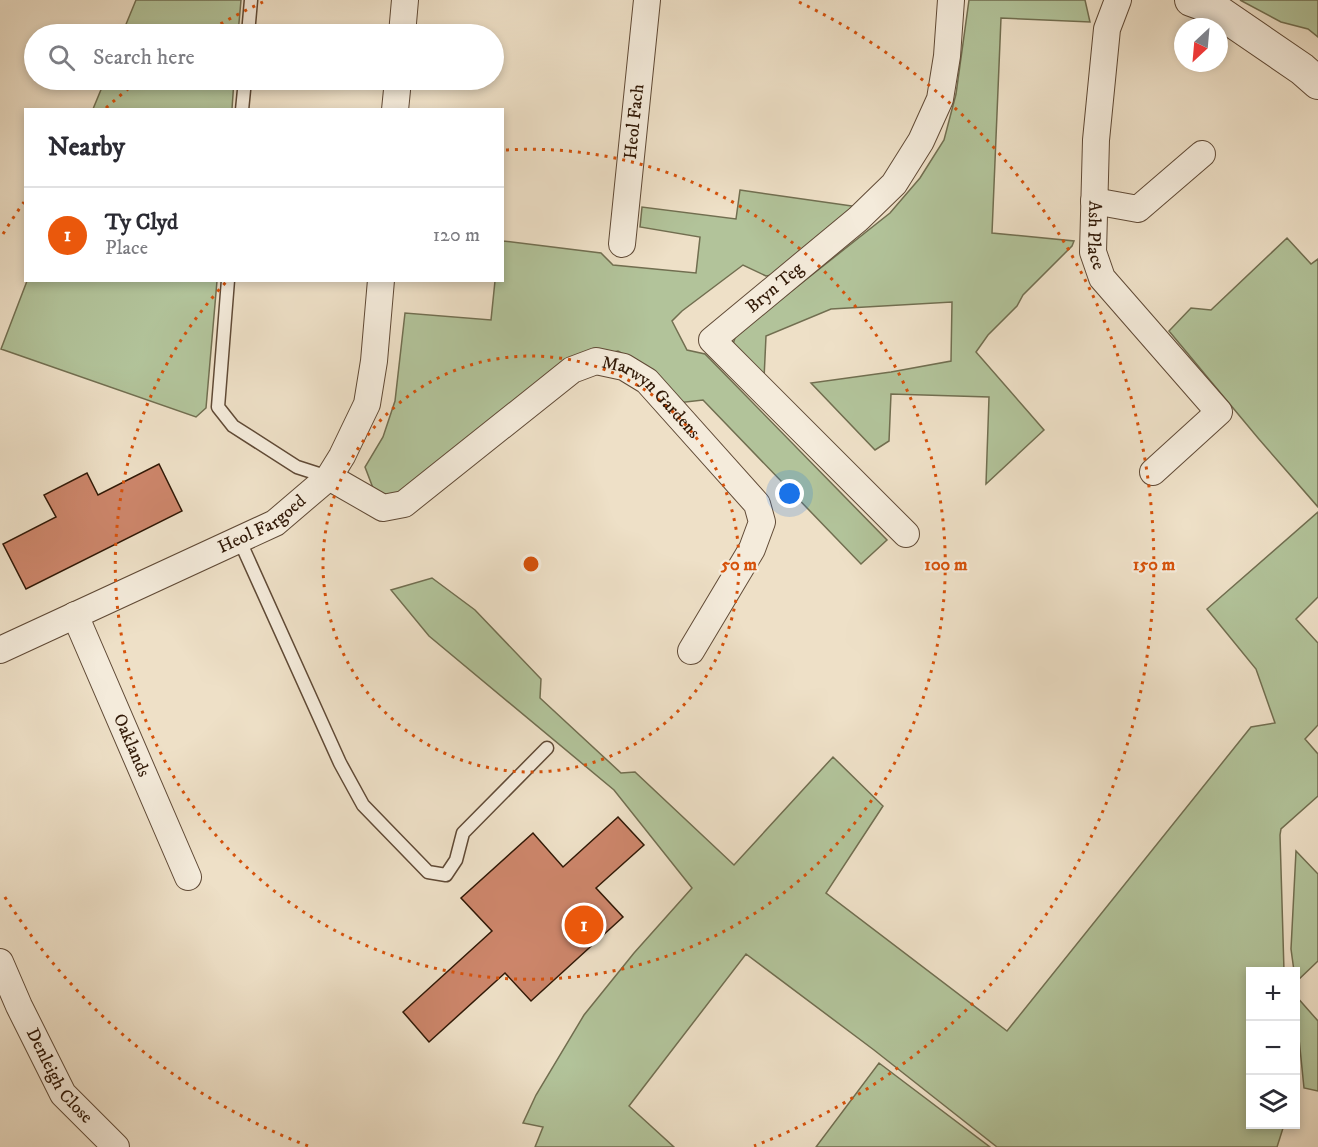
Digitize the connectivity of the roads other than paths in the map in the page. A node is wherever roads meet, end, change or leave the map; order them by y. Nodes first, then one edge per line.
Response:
1 (251, 0) edge
2 (405, 0) edge
3 (647, 0) edge
4 (951, 0) edge
5 (1118, 0) edge
6 (1191, 0) edge
7 (249, 24) edge
8 (403, 24) edge
9 (1318, 83) edge
10 (243, 90) edge
11 (397, 90) edge
12 (242, 108) edge
13 (395, 108) edge
14 (1202, 154) dead end
15 (1094, 201) junction
16 (622, 244) dead end
17 (228, 282) edge
18 (381, 282) edge
19 (1153, 472) dead end
20 (329, 477) junction
21 (906, 534) dead end
22 (239, 539) junction
23 (75, 615) junction
24 (0, 651) edge
25 (691, 651) dead end
26 (547, 748) dead end
27 (188, 877) dead end
28 (0, 962) edge
29 (116, 1147) edge

1 - 7 lane
2 - 8 street
3 - 16 street, Heol Fach
4 - 21 street, Bryn Teg
5 - 15 street, Ash Place
6 - 9 street
10 - 12 lane
11 - 13 street
14 - 15 street
15 - 19 street, Ash Place
17 - 20 lane
18 - 20 street, Heol Fargoed
20 - 22 street, Heol Fargoed
20 - 25 street, Marwyn Gardens
22 - 23 street, Heol Fargoed
22 - 26 lane
23 - 24 street, Heol Fargoed
23 - 27 street, Oaklands
28 - 29 street, Denleigh Close

